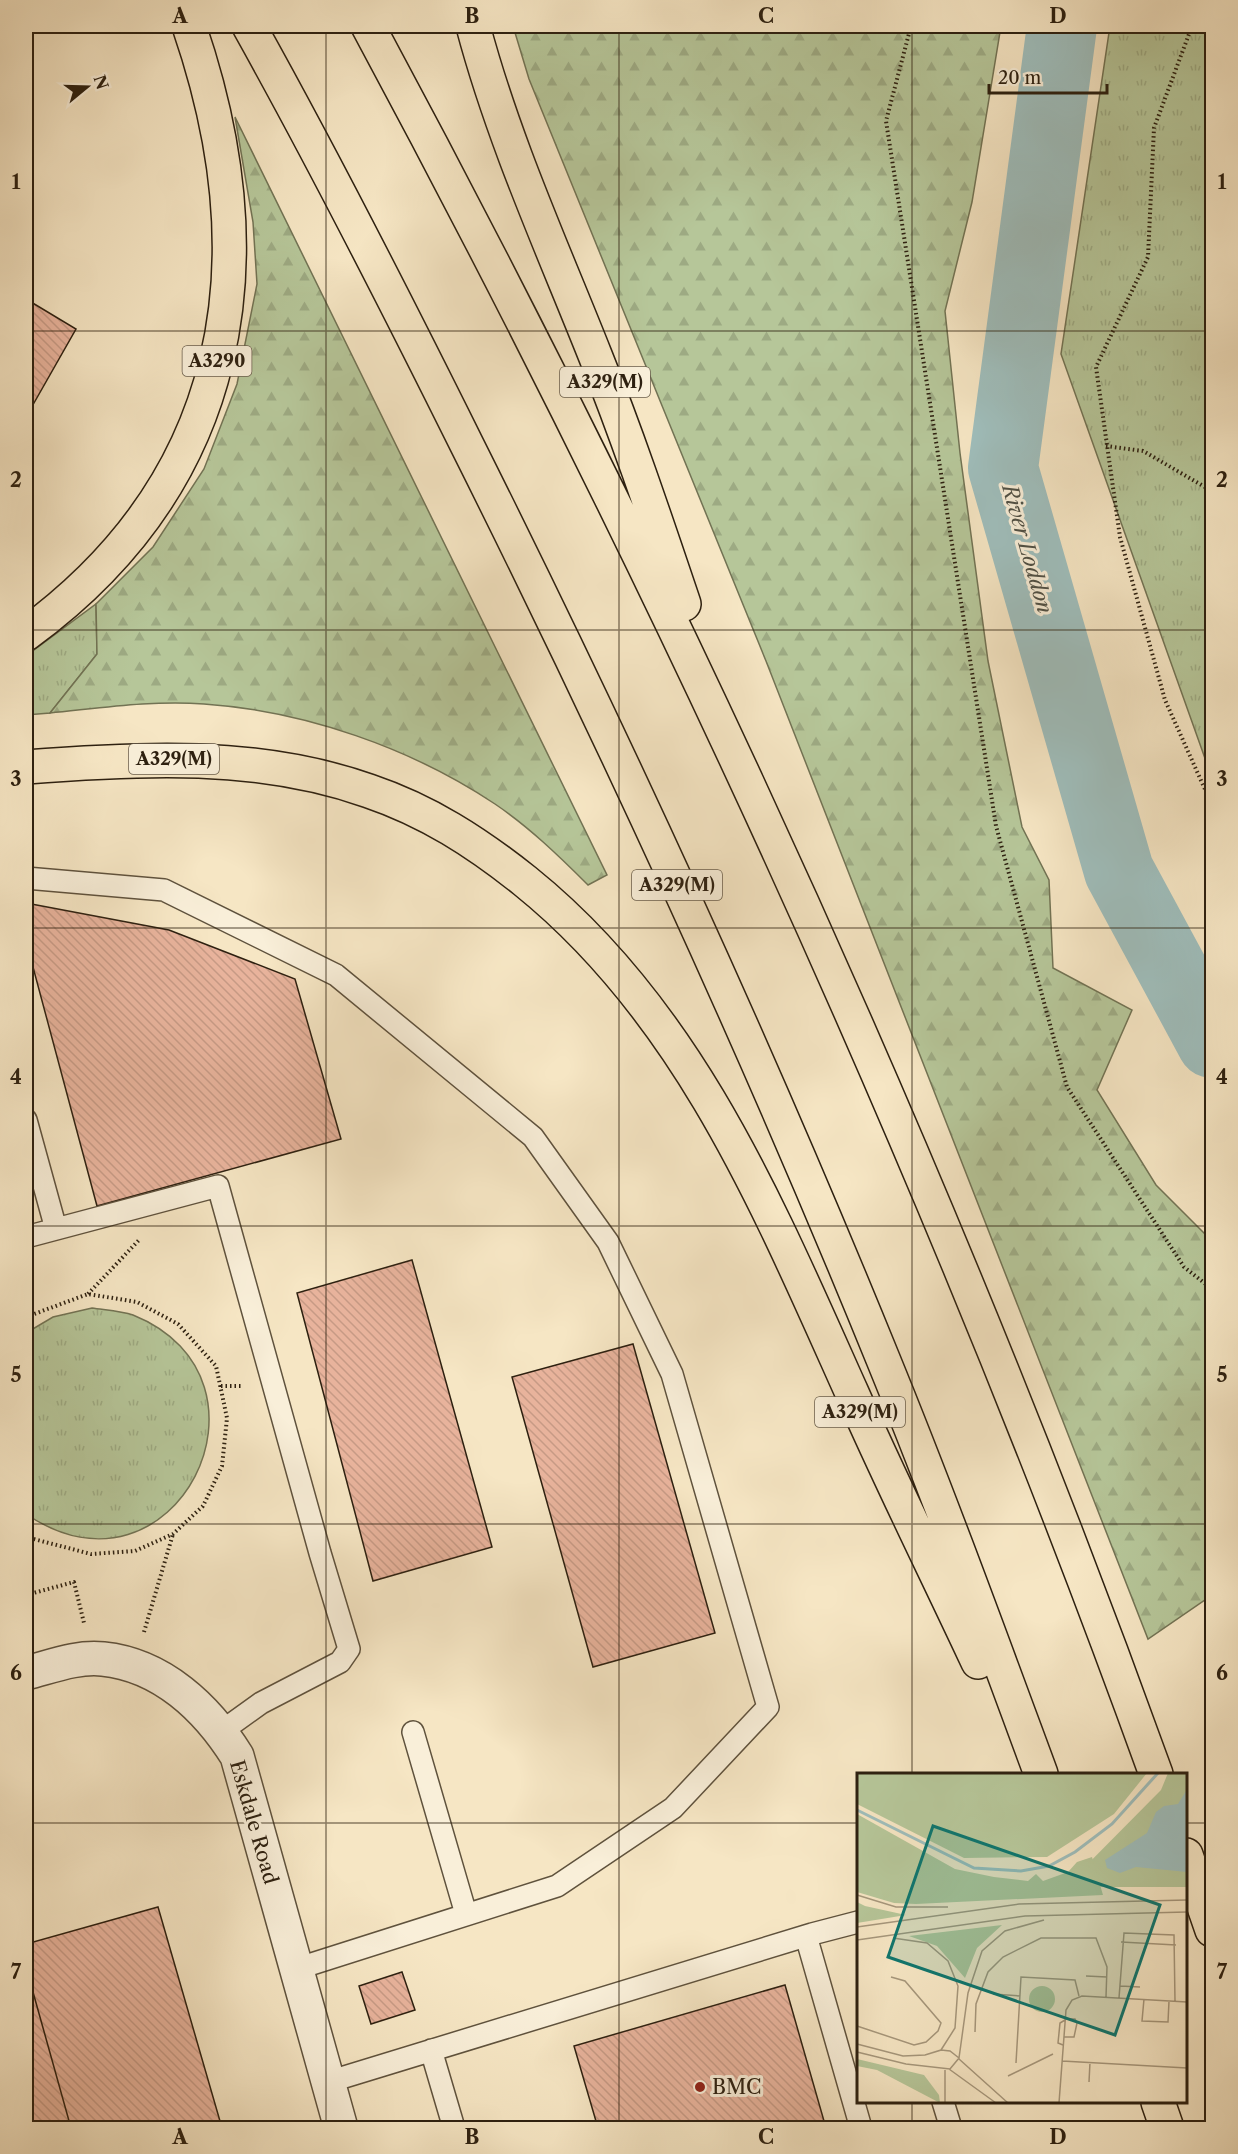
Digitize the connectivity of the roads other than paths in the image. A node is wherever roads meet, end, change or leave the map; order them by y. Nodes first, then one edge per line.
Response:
1 (189, 26) edge
2 (249, 26) edge
3 (368, 26) edge
4 (473, 26) edge
5 (26, 634) edge
6 (730, 742) junction
7 (26, 767) edge
8 (26, 878) edge
9 (26, 1120) edge
10 (56, 1229) junction
11 (26, 1237) edge
12 (26, 1673) edge
13 (222, 1731) junction
14 (413, 1732) dead end
15 (1032, 1773) edge
16 (1041, 1773) edge
17 (1156, 1773) edge
18 (1187, 1861) edge
19 (466, 1914) junction
20 (857, 1922) edge
21 (1212, 1930) edge
22 (806, 1936) junction
23 (296, 1969) junction
24 (431, 2050) junction
25 (328, 2082) junction
26 (943, 2103) edge
27 (1158, 2103) edge
28 (341, 2128) edge
29 (454, 2128) edge
30 (861, 2128) edge
31 (951, 2128) edge
32 (1167, 2128) edge

1 - 5 main road, A3290
2 - 16 main road, A329(M)
3 - 6 main road, A329(M)
4 - 6 main road, A329(M)
6 - 17 main road, A329(M)
7 - 15 main road, A329(M)
8 - 19 lane
9 - 10 lane
10 - 11 lane
10 - 13 lane
12 - 13 street, Eskdale Road
13 - 23 street, Eskdale Road
14 - 19 lane
18 - 21 main road
19 - 23 lane
20 - 22 lane
22 - 24 lane
22 - 30 lane
23 - 25 street, Eskdale Road
24 - 25 lane
24 - 29 lane
25 - 28 street, Eskdale Road
26 - 31 lane
27 - 32 main road

